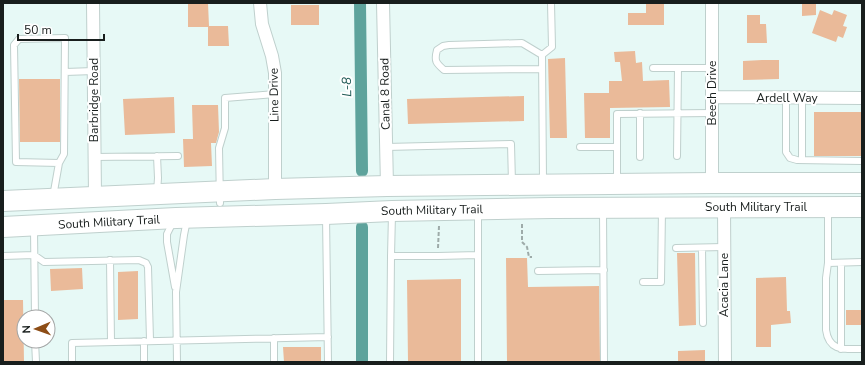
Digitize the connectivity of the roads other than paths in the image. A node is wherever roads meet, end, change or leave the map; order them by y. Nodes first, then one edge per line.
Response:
1 (93, 3) edge
2 (260, 3) edge
3 (383, 3) edge
4 (551, 3) edge
5 (712, 3) edge
6 (542, 55) junction
7 (653, 68) dead end
8 (678, 68) junction
9 (712, 68) junction
10 (542, 69) junction
11 (94, 71) junction
12 (65, 72) junction
13 (275, 94) junction
14 (712, 97) junction
15 (786, 98) junction
16 (802, 98) junction
17 (862, 98) edge
18 (677, 113) junction
19 (712, 113) junction
20 (640, 114) junction
21 (386, 146) junction
22 (580, 147) dead end
23 (617, 147) junction
24 (157, 156) junction
25 (178, 156) dead end
26 (640, 156) dead end
27 (677, 156) dead end
28 (94, 157) junction
29 (802, 160) junction
30 (862, 160) edge
31 (59, 163) junction
32 (712, 183) junction
33 (617, 184) junction
34 (862, 184) edge
35 (512, 185) junction
36 (543, 185) junction
37 (387, 186) junction
38 (322, 188) junction
39 (275, 189) junction
40 (156, 194) junction
41 (95, 196) junction
42 (220, 197) junction
43 (53, 199) junction
44 (3, 201) edge
45 (724, 207) junction
46 (828, 207) junction
47 (862, 207) edge
48 (552, 208) junction
49 (603, 208) junction
50 (662, 208) junction
51 (478, 210) junction
52 (392, 211) junction
53 (326, 214) junction
54 (181, 218) junction
55 (3, 222) edge
56 (34, 225) junction
57 (3, 227) edge
58 (676, 248) dead end
59 (702, 248) junction
60 (724, 248) junction
61 (34, 255) junction
62 (478, 255) junction
63 (3, 256) edge
64 (391, 256) junction
65 (110, 260) junction
66 (862, 262) edge
67 (828, 263) junction
68 (840, 263) junction
69 (604, 270) junction
70 (538, 272) dead end
71 (643, 282) dead end
72 (176, 292) junction
73 (35, 309) edge
74 (703, 323) dead end
75 (328, 337) junction
76 (274, 338) junction
77 (177, 339) junction
78 (147, 340) junction
79 (111, 342) junction
80 (35, 349) edge
81 (841, 349) junction
82 (862, 349) edge
83 (36, 362) edge
84 (72, 362) edge
85 (144, 362) edge
86 (177, 362) edge
87 (274, 362) edge
88 (328, 362) edge
89 (390, 362) edge
90 (478, 362) edge
91 (604, 362) edge
92 (725, 362) edge

1 - 11 street, Barbridge Road
2 - 13 street, Line Drive
3 - 21 street, Canal 8 Road
4 - 6 lane
5 - 9 street, Beech Drive
6 - 10 lane
6 - 10 lane
7 - 8 lane
8 - 9 lane
8 - 18 lane
9 - 14 street, Beech Drive
10 - 36 lane
11 - 12 lane
11 - 28 street, Barbridge Road
12 - 31 lane
12 - 31 lane
13 - 39 street, Line Drive
13 - 42 lane
14 - 15 street, Ardell Way
14 - 19 street, Beech Drive
15 - 16 street, Ardell Way
15 - 29 lane
16 - 17 street, Ardell Way
16 - 29 lane
18 - 19 lane
18 - 20 lane
18 - 27 lane
19 - 32 street, Beech Drive
20 - 23 lane
20 - 26 lane
21 - 35 lane
21 - 37 street, Canal 8 Road
22 - 23 lane
23 - 33 lane
24 - 25 lane
24 - 28 lane
24 - 40 lane
28 - 41 street, Barbridge Road
29 - 30 lane
31 - 43 lane
32 - 33 main road, South Military Trail
32 - 34 main road, South Military Trail
32 - 48 main road
33 - 36 main road, South Military Trail
34 - 45 main road
35 - 36 main road, South Military Trail
35 - 37 main road, South Military Trail
37 - 38 main road, South Military Trail
38 - 39 main road, South Military Trail
38 - 42 main road
39 - 42 main road, South Military Trail
40 - 41 main road, South Military Trail
40 - 42 main road, South Military Trail
40 - 55 main road
41 - 43 main road, South Military Trail
42 - 54 main road
43 - 44 main road, South Military Trail
45 - 46 main road, South Military Trail
45 - 50 main road, South Military Trail
45 - 60 street, Acacia Lane
46 - 47 main road, South Military Trail
46 - 67 lane
48 - 49 main road, South Military Trail
48 - 51 main road, South Military Trail
49 - 50 main road, South Military Trail
49 - 69 lane
50 - 71 lane
51 - 52 main road, South Military Trail
51 - 62 lane
52 - 53 main road, South Military Trail
52 - 64 lane
53 - 54 main road, South Military Trail
53 - 75 lane
54 - 56 main road, South Military Trail
54 - 72 lane
54 - 72 lane
56 - 57 main road, South Military Trail
56 - 61 lane
58 - 59 lane
59 - 60 lane
59 - 74 lane
60 - 92 street, Acacia Lane
61 - 63 lane
61 - 65 lane
61 - 73 lane
62 - 64 lane
62 - 90 lane
64 - 89 lane
65 - 78 lane
65 - 79 lane
66 - 68 lane
67 - 68 lane
67 - 81 lane
68 - 81 lane
69 - 70 lane
69 - 91 lane
72 - 77 lane
75 - 76 lane
75 - 88 lane
76 - 77 lane
76 - 87 lane
77 - 78 lane
77 - 86 lane
78 - 79 lane
78 - 85 lane
79 - 84 lane
80 - 83 lane
81 - 82 lane

